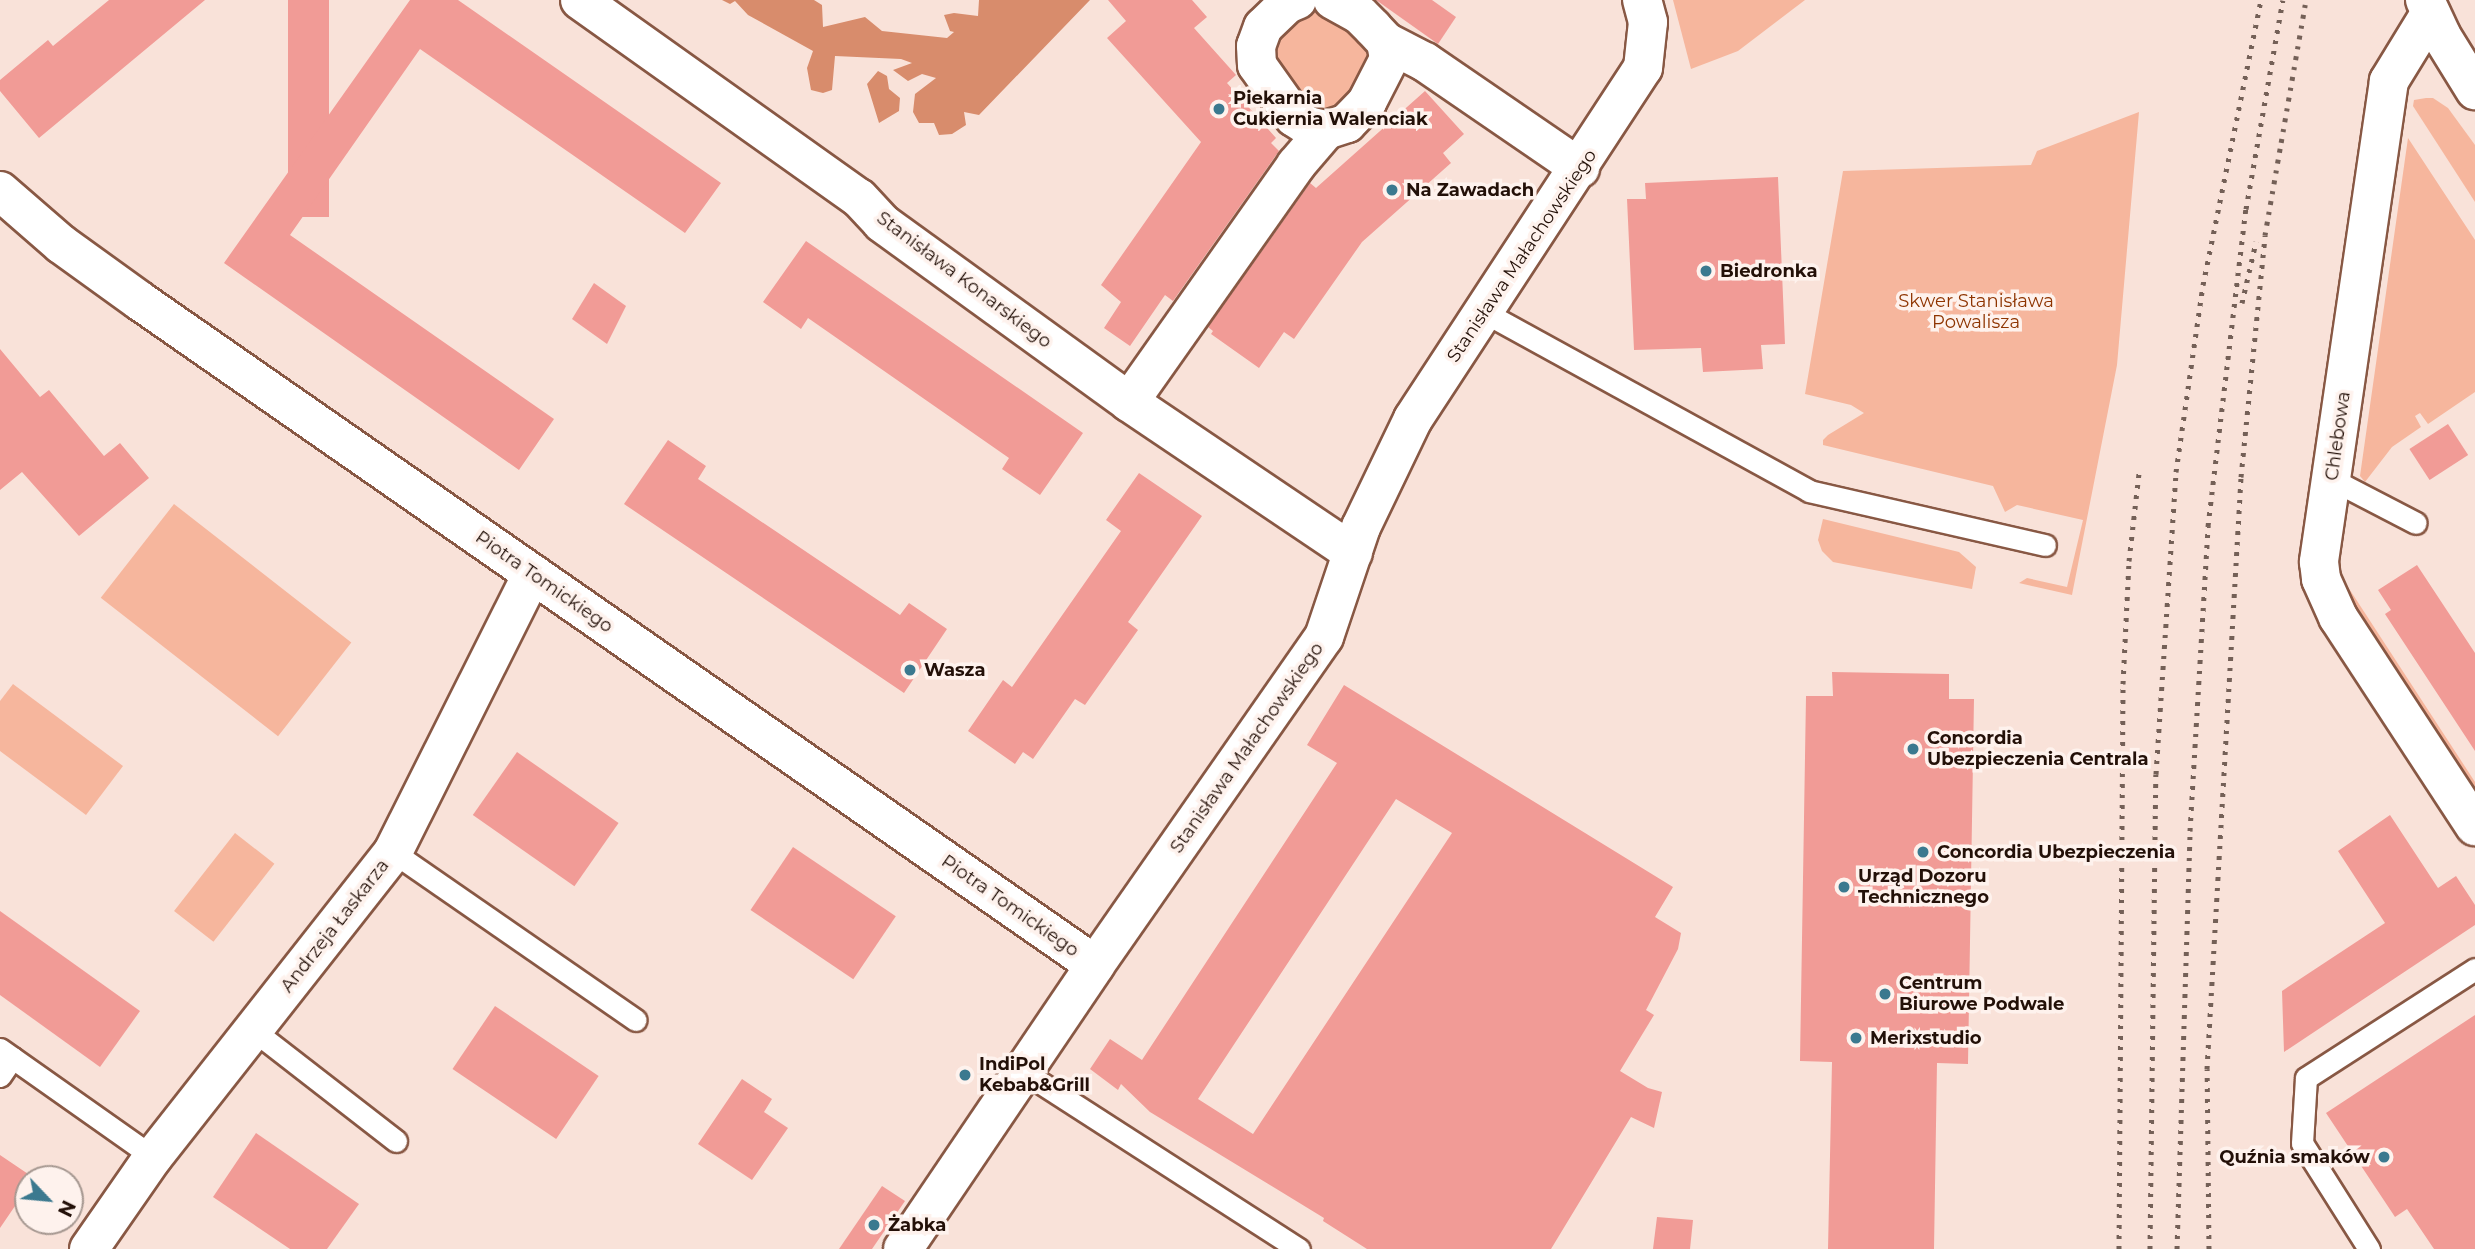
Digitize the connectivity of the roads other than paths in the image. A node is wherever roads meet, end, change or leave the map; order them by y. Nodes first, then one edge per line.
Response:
1 (580, 0) edge
2 (1297, 0) edge
3 (1334, 0) edge
4 (1642, 0) edge
5 (2425, 5) edge
6 (1386, 43) junction
7 (2475, 90) edge
8 (1326, 130) junction
9 (1580, 168) junction
10 (0, 191) edge
11 (1485, 312) junction
12 (1129, 402) junction
13 (2333, 480) junction
14 (2416, 523) dead end
15 (2045, 545) dead end
16 (1353, 554) junction
17 (532, 574) junction
18 (2475, 826) edge
19 (393, 852) junction
20 (1095, 965) junction
21 (2475, 969) edge
22 (636, 1020) dead end
23 (253, 1030) junction
24 (4, 1061) edge
25 (1024, 1072) junction
26 (396, 1141) dead end
27 (153, 1157) junction
28 (89, 1249) edge
29 (903, 1249) edge
30 (1300, 1249) edge
31 (2369, 1249) edge

1 - 12 street, Stanisława Konarskiego
2 - 8 street
3 - 6 street
4 - 9 street, Stanisława Małachowskiego
5 - 7 street
5 - 13 street, Chlebowa
6 - 8 street
6 - 9 street
8 - 12 street
9 - 11 street, Stanisława Małachowskiego
10 - 17 street, Piotra Tomickiego
11 - 15 lane
11 - 16 street, Stanisława Małachowskiego
12 - 16 street, Stanisława Konarskiego
13 - 14 lane
13 - 18 street, Chlebowa
16 - 20 street, Stanisława Małachowskiego
17 - 19 street, Andrzeja Łaskarza
17 - 20 street, Piotra Tomickiego
19 - 22 lane
19 - 23 street, Andrzeja Łaskarza
20 - 25 street, Stanisława Małachowskiego
21 - 31 lane
23 - 26 lane
23 - 27 street, Andrzeja Łaskarza
24 - 27 lane
25 - 29 street, Stanisława Małachowskiego
25 - 30 lane
27 - 28 street, Andrzeja Łaskarza

